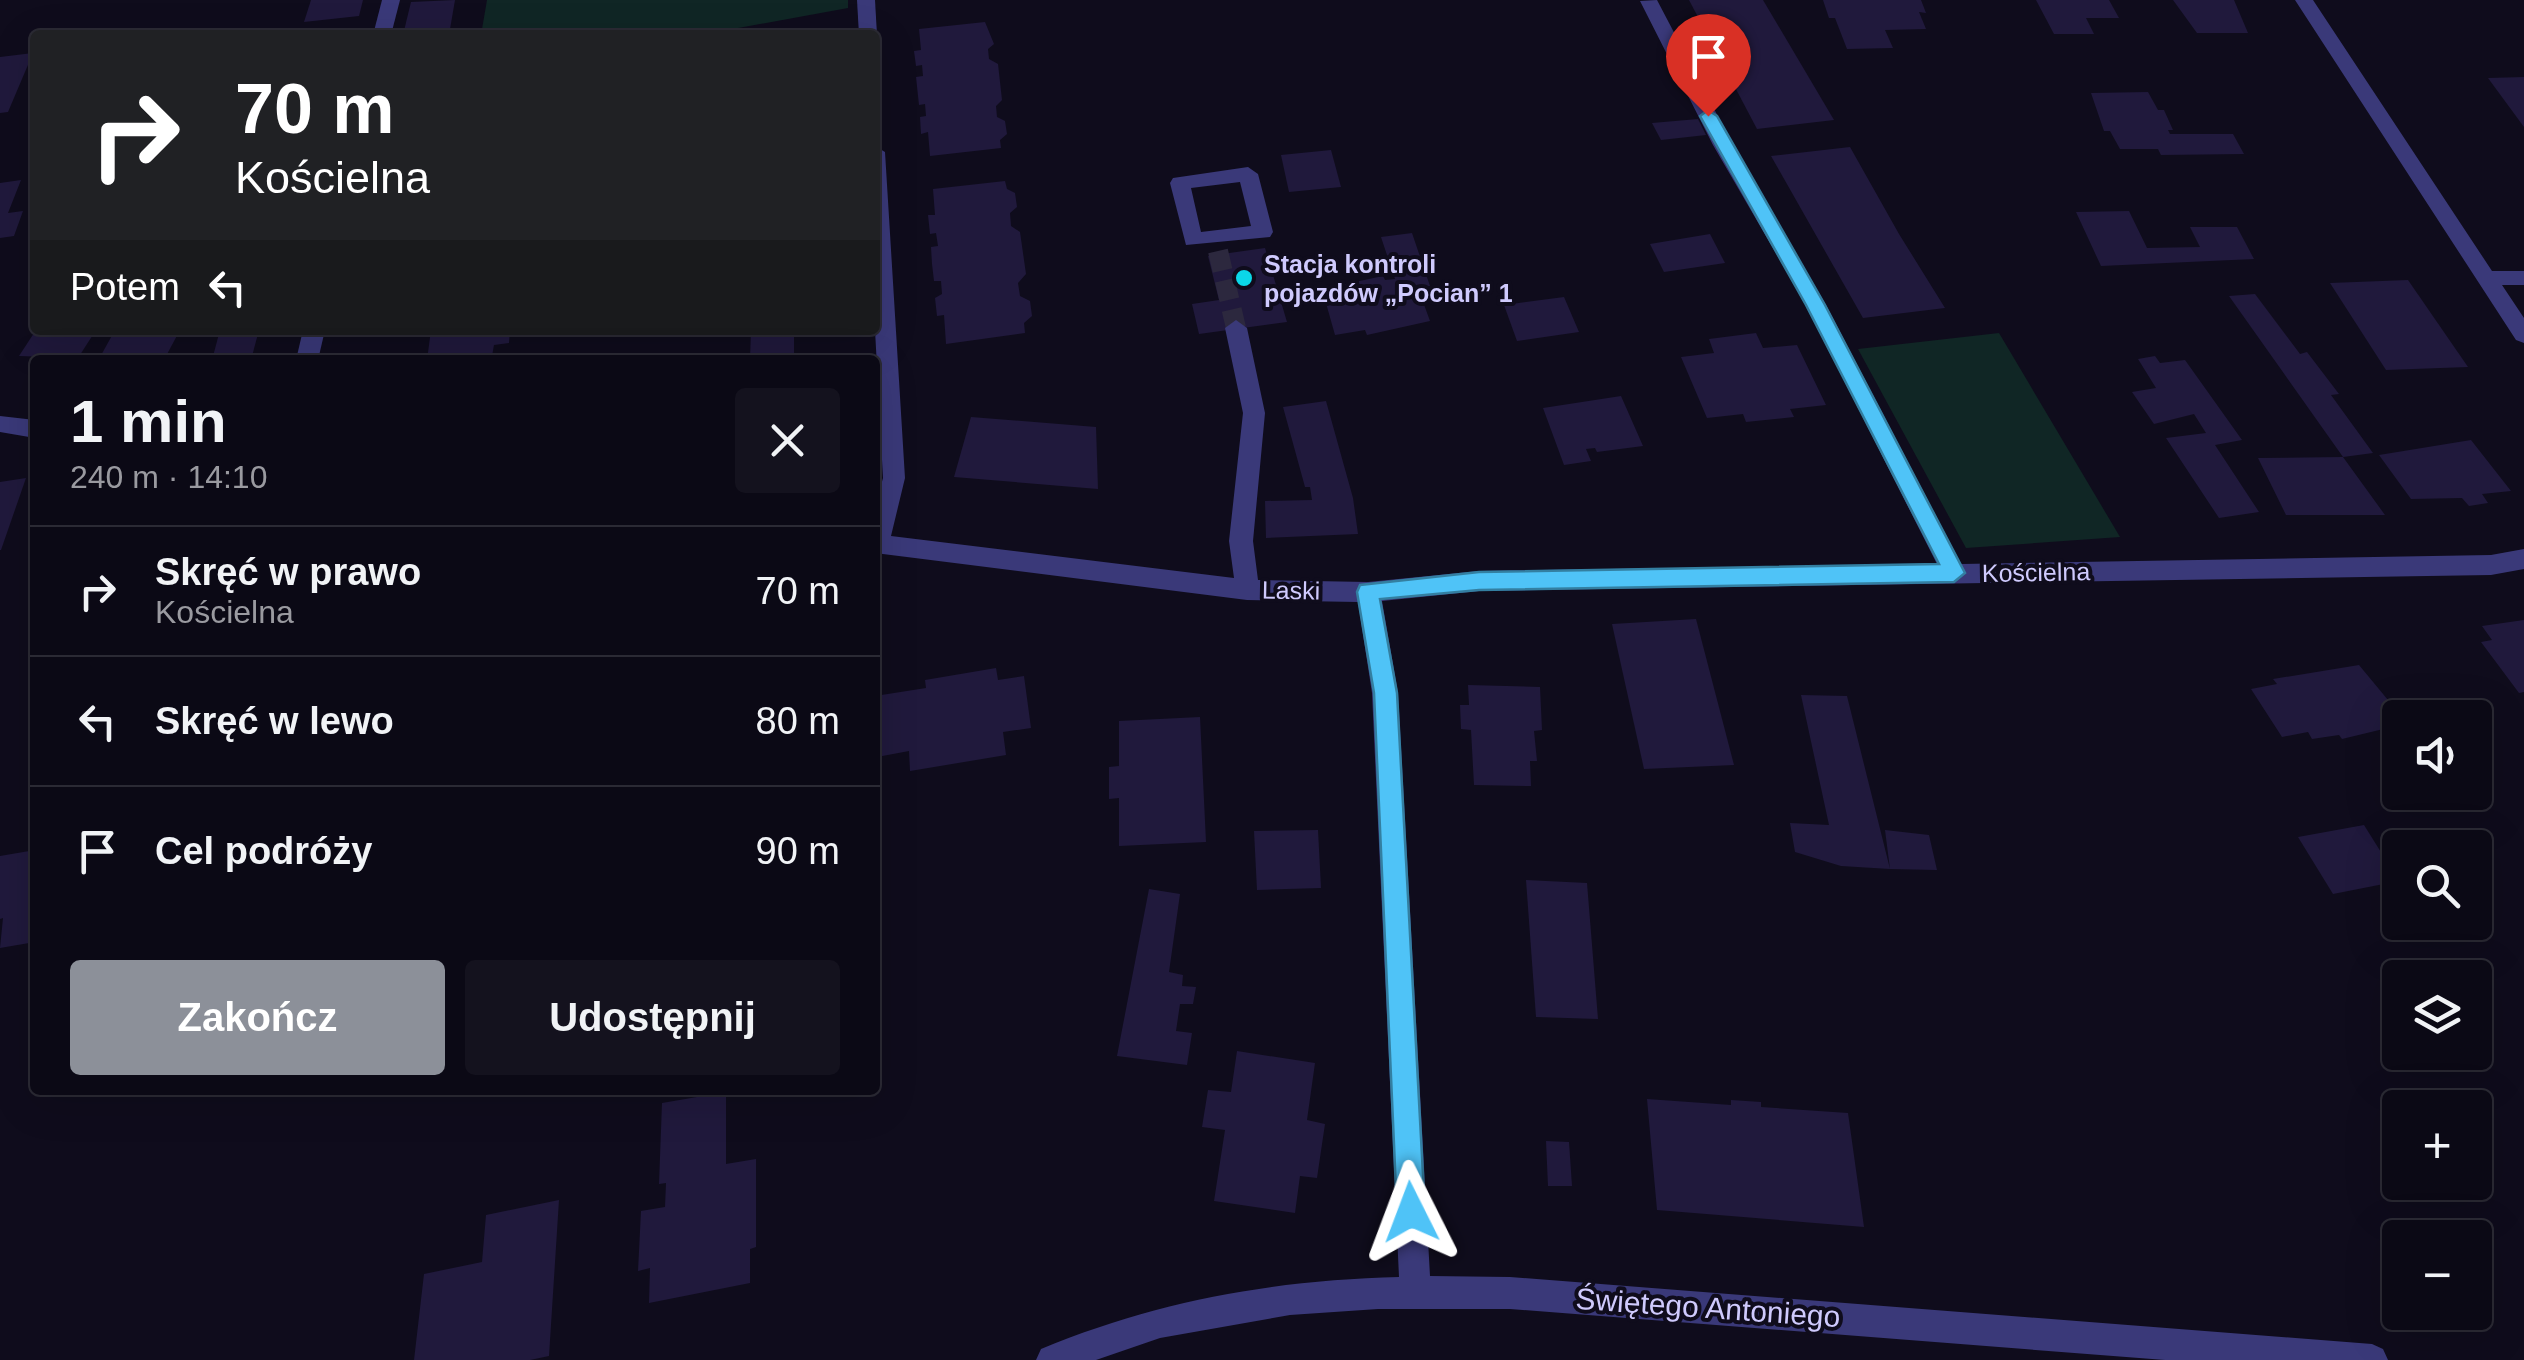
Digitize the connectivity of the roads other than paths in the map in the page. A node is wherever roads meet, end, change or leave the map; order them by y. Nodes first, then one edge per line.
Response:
1 (391, 0) edge
2 (866, 0) edge
3 (2304, 0) edge
4 (1648, 1) edge
5 (383, 30) edge
6 (868, 30) edge
7 (880, 238) edge
8 (1217, 244) joint
9 (2489, 278) junction
10 (2524, 278) edge
11 (1236, 328) tunnel mouth
12 (2524, 336) edge
13 (0, 424) edge
14 (30, 427) edge
15 (880, 529) edge
16 (880, 544) edge
17 (2524, 559) edge
18 (1954, 573) junction
19 (1247, 590) junction
20 (1368, 592) junction
21 (1414, 1291) junction
22 (1052, 1360) edge
23 (2372, 1360) edge

1 - 5 street
2 - 6 street
3 - 9 street
4 - 18 street
7 - 15 street
8 - 8 street
9 - 10 street
9 - 12 street
11 - 19 street
13 - 14 street
16 - 19 street, Laski
17 - 18 street, Kościelna
18 - 20 street, Kościelna
19 - 20 street, Laski
20 - 21 street
21 - 22 street, Świętego Antoniego
21 - 23 street, Świętego Antoniego

